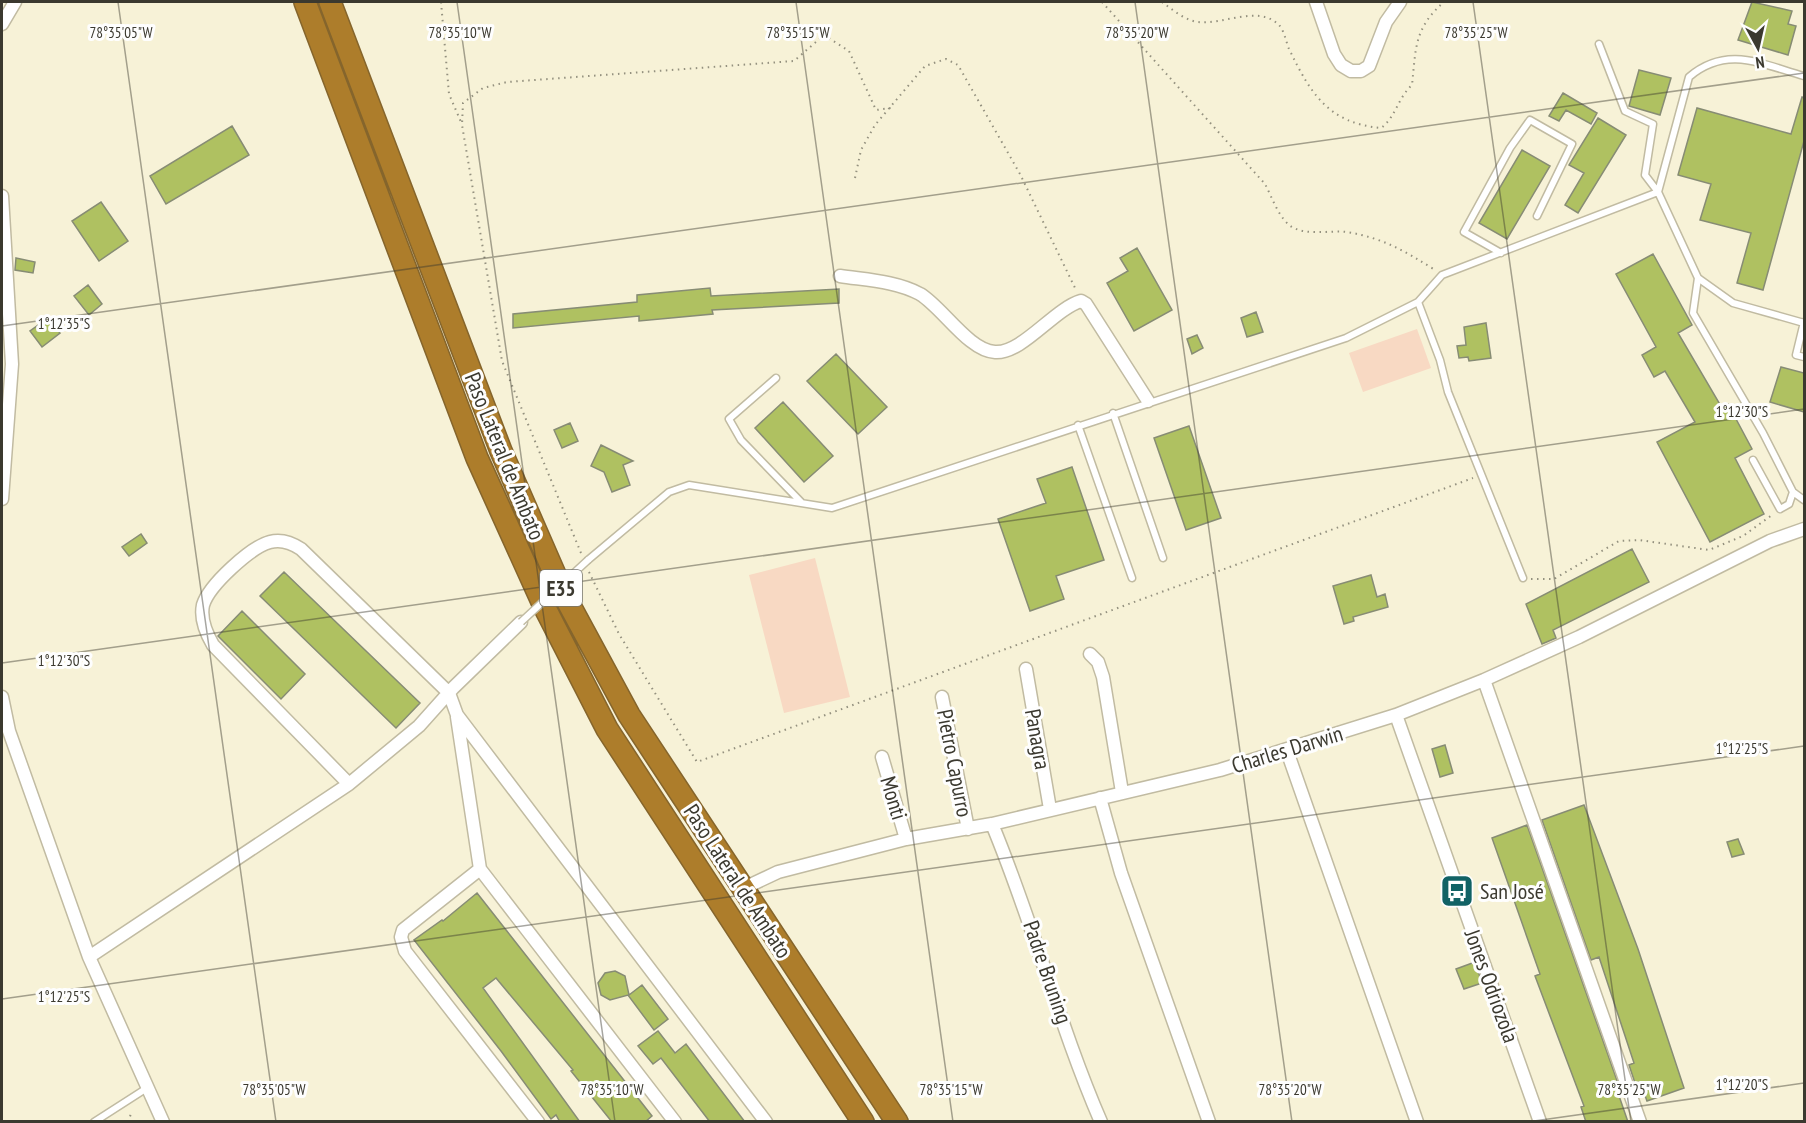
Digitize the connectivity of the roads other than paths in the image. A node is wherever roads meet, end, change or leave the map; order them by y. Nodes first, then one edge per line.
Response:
1 (15, 2) edge
2 (305, 2) edge
3 (330, 2) edge
4 (1316, 2) edge
5 (1400, 2) edge
6 (2, 24) edge
7 (1599, 44) dead end
8 (1804, 76) edge
9 (1658, 192) junction
10 (2, 196) edge
11 (1537, 216) dead end
12 (1501, 253) junction
13 (840, 276) dead end
14 (1698, 278) junction
15 (1418, 302) junction
16 (1804, 322) edge
17 (1804, 357) edge
18 (776, 378) dead end
19 (1148, 401) junction
20 (1113, 413) junction
21 (1078, 425) junction
22 (1753, 460) dead end
23 (1793, 492) junction
24 (2, 499) edge
25 (1804, 500) edge
26 (803, 503) junction
27 (1804, 529) edge
28 (1163, 558) dead end
29 (1132, 578) dead end
30 (1523, 578) road end
31 (521, 622) joint
32 (1090, 654) dead end
33 (1026, 669) dead end
34 (1484, 680) junction
35 (449, 693) junction
36 (2, 697) edge
37 (942, 697) dead end
38 (1396, 715) junction
39 (457, 716) junction
40 (1287, 751) junction
41 (882, 757) dead end
42 (349, 784) junction
43 (1122, 792) junction
44 (1100, 798) junction
45 (1050, 809) junction
46 (992, 824) junction
47 (968, 829) junction
48 (906, 839) junction
49 (480, 869) junction
50 (742, 889) junction
51 (89, 957) junction
52 (847, 1044) junction
53 (823, 1059) junction
54 (148, 1088) junction
55 (94, 1122) edge
56 (163, 1122) edge
57 (538, 1122) edge
58 (675, 1122) edge
59 (766, 1122) edge
60 (863, 1122) edge
61 (897, 1122) edge
62 (1101, 1122) edge
63 (1209, 1122) edge
64 (1417, 1122) edge
65 (1540, 1122) edge
66 (1640, 1122) edge

1 - 6 street
2 - 53 highway, Paso Lateral de Ambato / E35
3 - 50 highway, Paso Lateral de Ambato / E35
4 - 5 street
7 - 9 lane
8 - 9 lane
9 - 12 lane
9 - 14 lane
10 - 24 street
11 - 12 lane
12 - 15 lane
13 - 19 street
14 - 16 lane
14 - 23 lane
15 - 19 lane
15 - 30 lane
16 - 17 lane
18 - 26 lane
19 - 20 lane
20 - 21 lane
20 - 28 lane
21 - 26 lane
21 - 29 lane
22 - 23 lane
23 - 25 lane
26 - 31 lane, bridge
27 - 34 street, Charles Darwin
31 - 35 street
32 - 43 street
33 - 45 street, Panagra
34 - 38 street, Charles Darwin
34 - 66 street
35 - 39 street
35 - 42 street
35 - 42 street
36 - 51 street
37 - 47 street, Pietro Capurro
38 - 40 street, Charles Darwin
38 - 65 street, Jones Odriozola
39 - 49 street
39 - 59 street
40 - 43 street, Charles Darwin
40 - 64 street
41 - 48 street, Monti
42 - 51 street
43 - 44 street, Charles Darwin
44 - 45 street, Charles Darwin
44 - 63 street
45 - 46 street, Charles Darwin
46 - 47 street, Charles Darwin
46 - 62 street, Padre Bruning
47 - 48 street, Charles Darwin
48 - 50 street, Charles Darwin
49 - 57 street
49 - 58 street
50 - 52 highway, Paso Lateral de Ambato / E35
51 - 54 street
52 - 53 highway
52 - 61 highway, Paso Lateral de Ambato / E35
53 - 60 highway, Paso Lateral de Ambato / E35
54 - 55 lane
54 - 56 street

